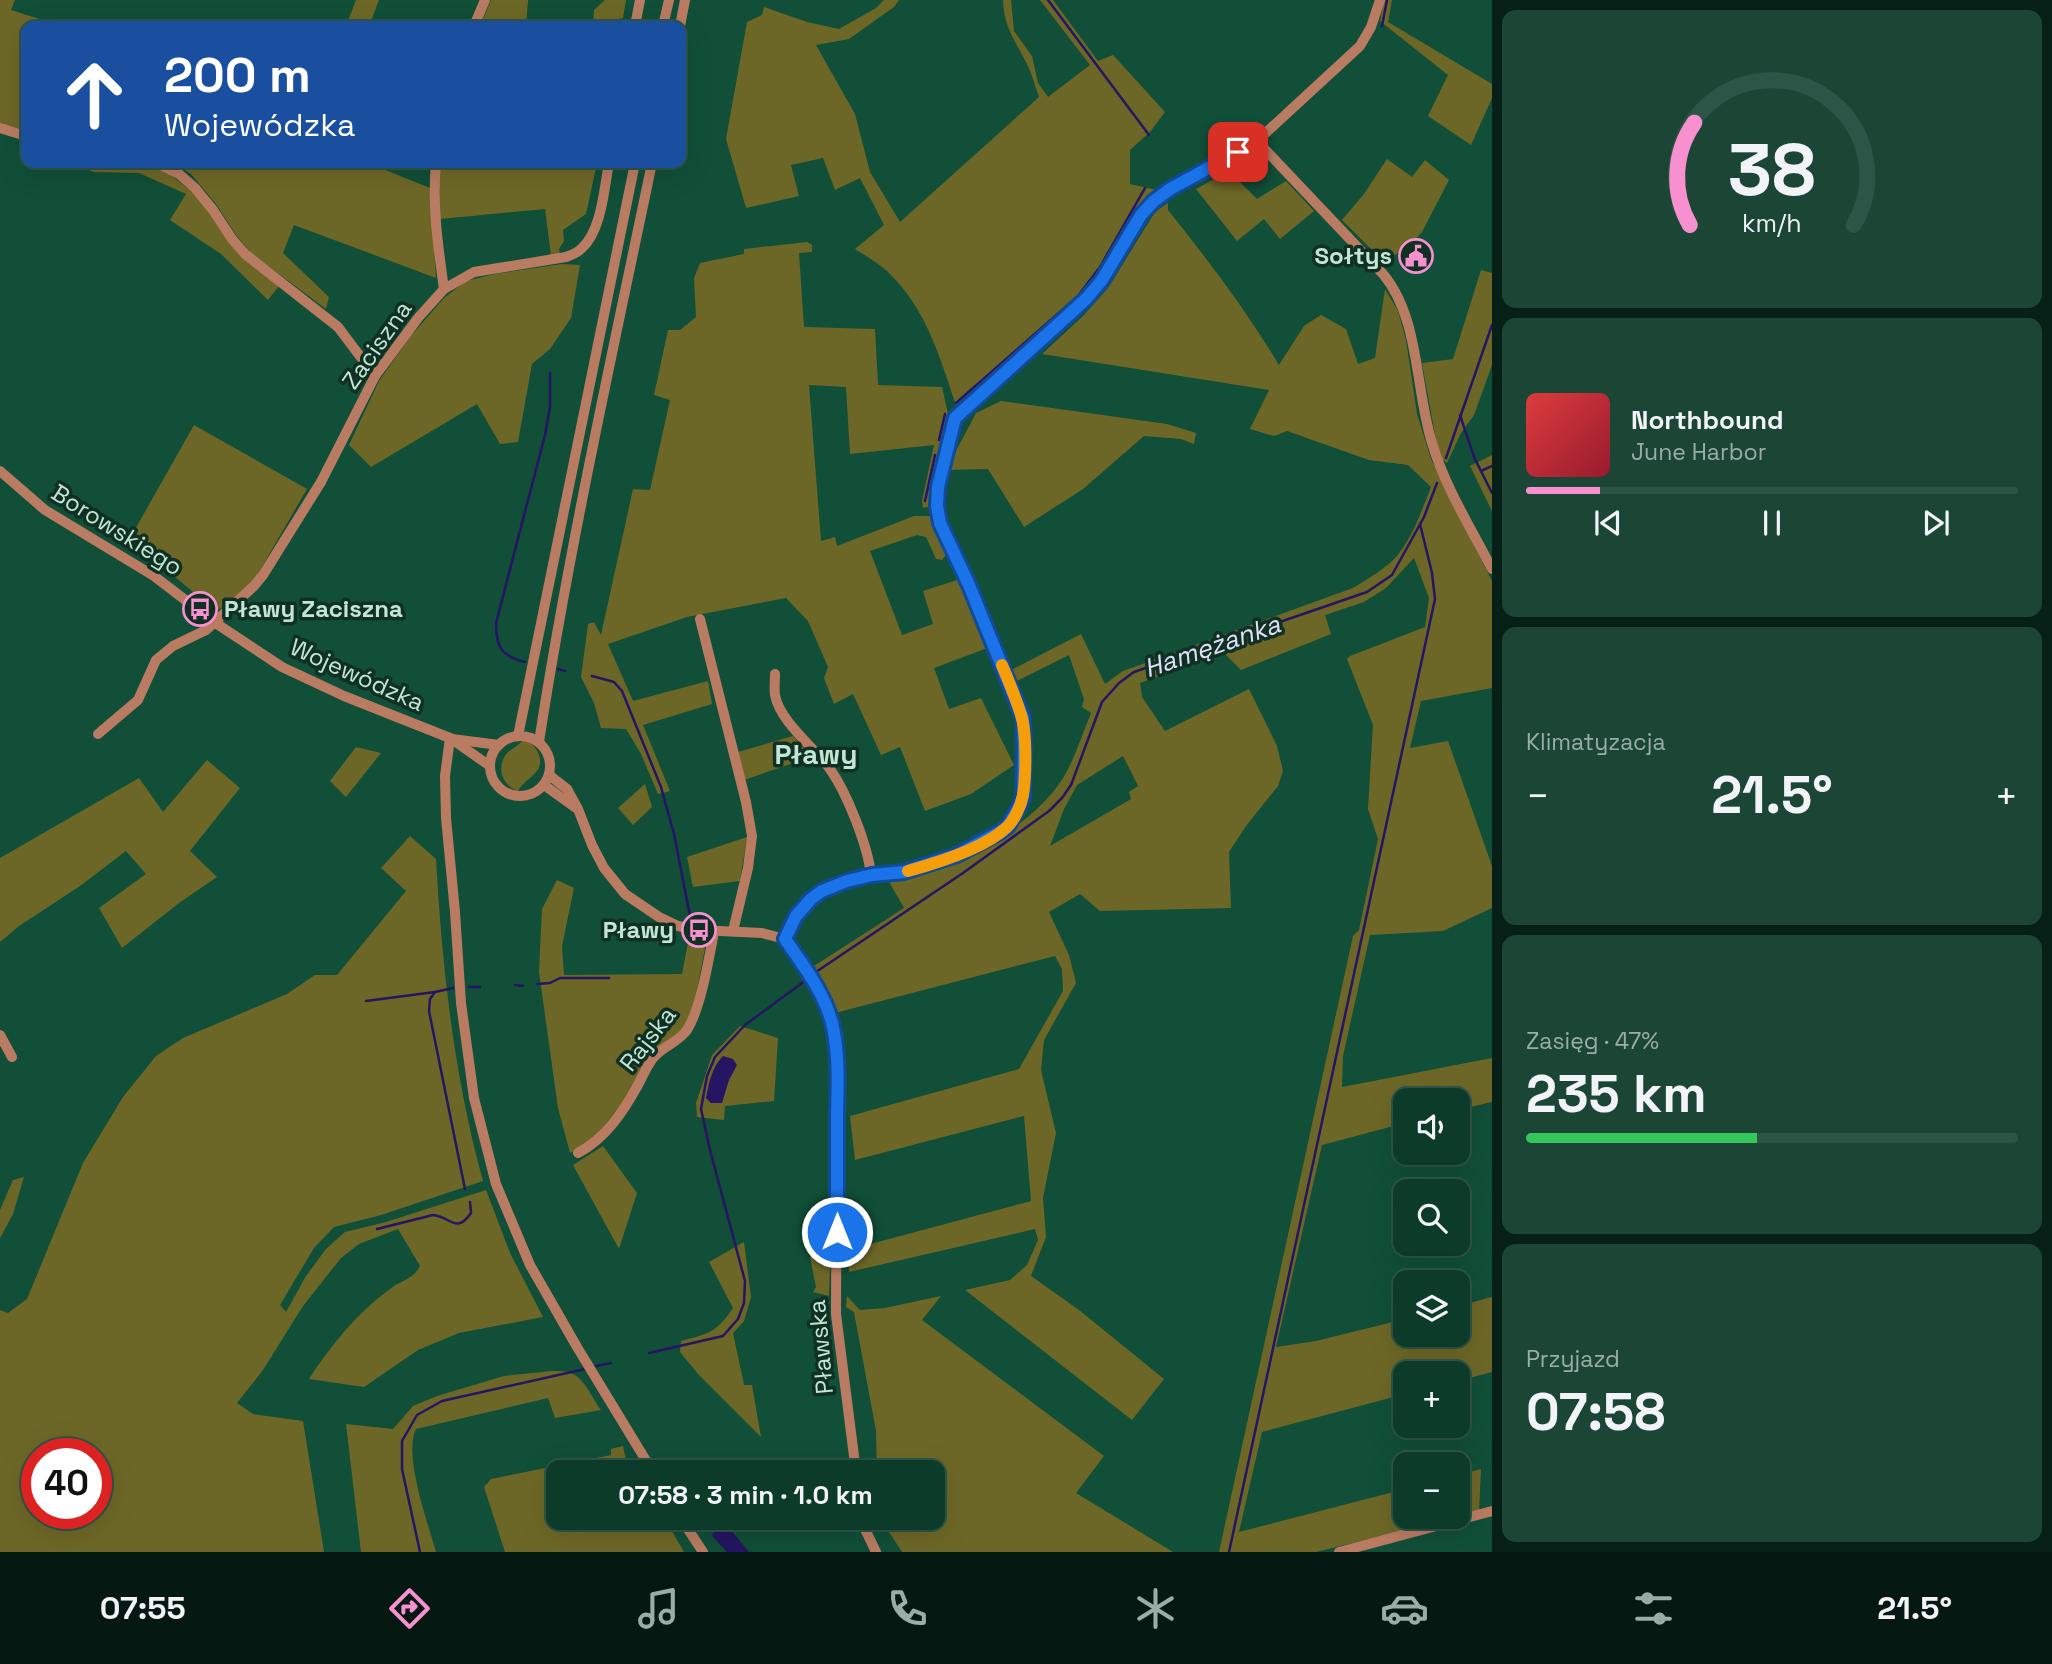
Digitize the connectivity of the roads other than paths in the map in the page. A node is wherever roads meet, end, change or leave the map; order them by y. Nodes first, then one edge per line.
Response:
1 (485, 0) edge
2 (640, 0) edge
3 (668, 0) edge
4 (685, 0) edge
5 (1380, 0) edge
6 (476, 21) edge
7 (636, 21) edge
8 (664, 21) edge
9 (681, 21) edge
10 (0, 128) edge
11 (21, 134) edge
12 (1257, 141) junction
13 (167, 168) edge
14 (435, 168) edge
15 (608, 168) edge
16 (634, 168) edge
17 (651, 168) edge
18 (444, 289) junction
19 (375, 376) junction
20 (0, 471) edge
21 (1492, 569) edge
22 (700, 620) dead end
23 (215, 622) junction
24 (775, 674) dead end
25 (98, 734) dead end
26 (518, 736) junction
27 (450, 738) junction
28 (539, 743) junction
29 (499, 745) junction
30 (490, 766) junction
31 (547, 780) junction
32 (872, 875) junction
33 (733, 931) junction
34 (714, 932) junction
35 (785, 939) junction
36 (0, 1035) edge
37 (12, 1058) dead end
38 (578, 1153) dead end
39 (646, 1460) edge
40 (854, 1460) edge
41 (1492, 1511) edge
42 (689, 1530) edge
43 (865, 1530) edge
44 (703, 1552) edge
45 (876, 1552) edge
46 (1339, 1552) edge

1 - 6 street
2 - 7 street
3 - 8 street
4 - 9 street
5 - 12 street
10 - 11 street
12 - 21 street
12 - 32 street
13 - 19 street
14 - 18 street
15 - 18 street, Zaciszna
16 - 26 street
17 - 28 street
18 - 19 street, Zaciszna
19 - 23 street, Zaciszna
20 - 23 street, Borowskiego
22 - 33 street
23 - 25 street, Zaciszna
23 - 27 street, Wojewódzka
24 - 32 street
26 - 28 street
26 - 29 street
27 - 29 street, Wojewódzka
27 - 30 street, Wojewódzka
27 - 39 street
28 - 31 street
29 - 30 street
30 - 31 street
31 - 34 street
32 - 35 street
33 - 34 street
33 - 35 street
34 - 38 street, Rajska
35 - 40 street, Pławska
36 - 37 street
41 - 46 street
42 - 44 street
43 - 45 street

